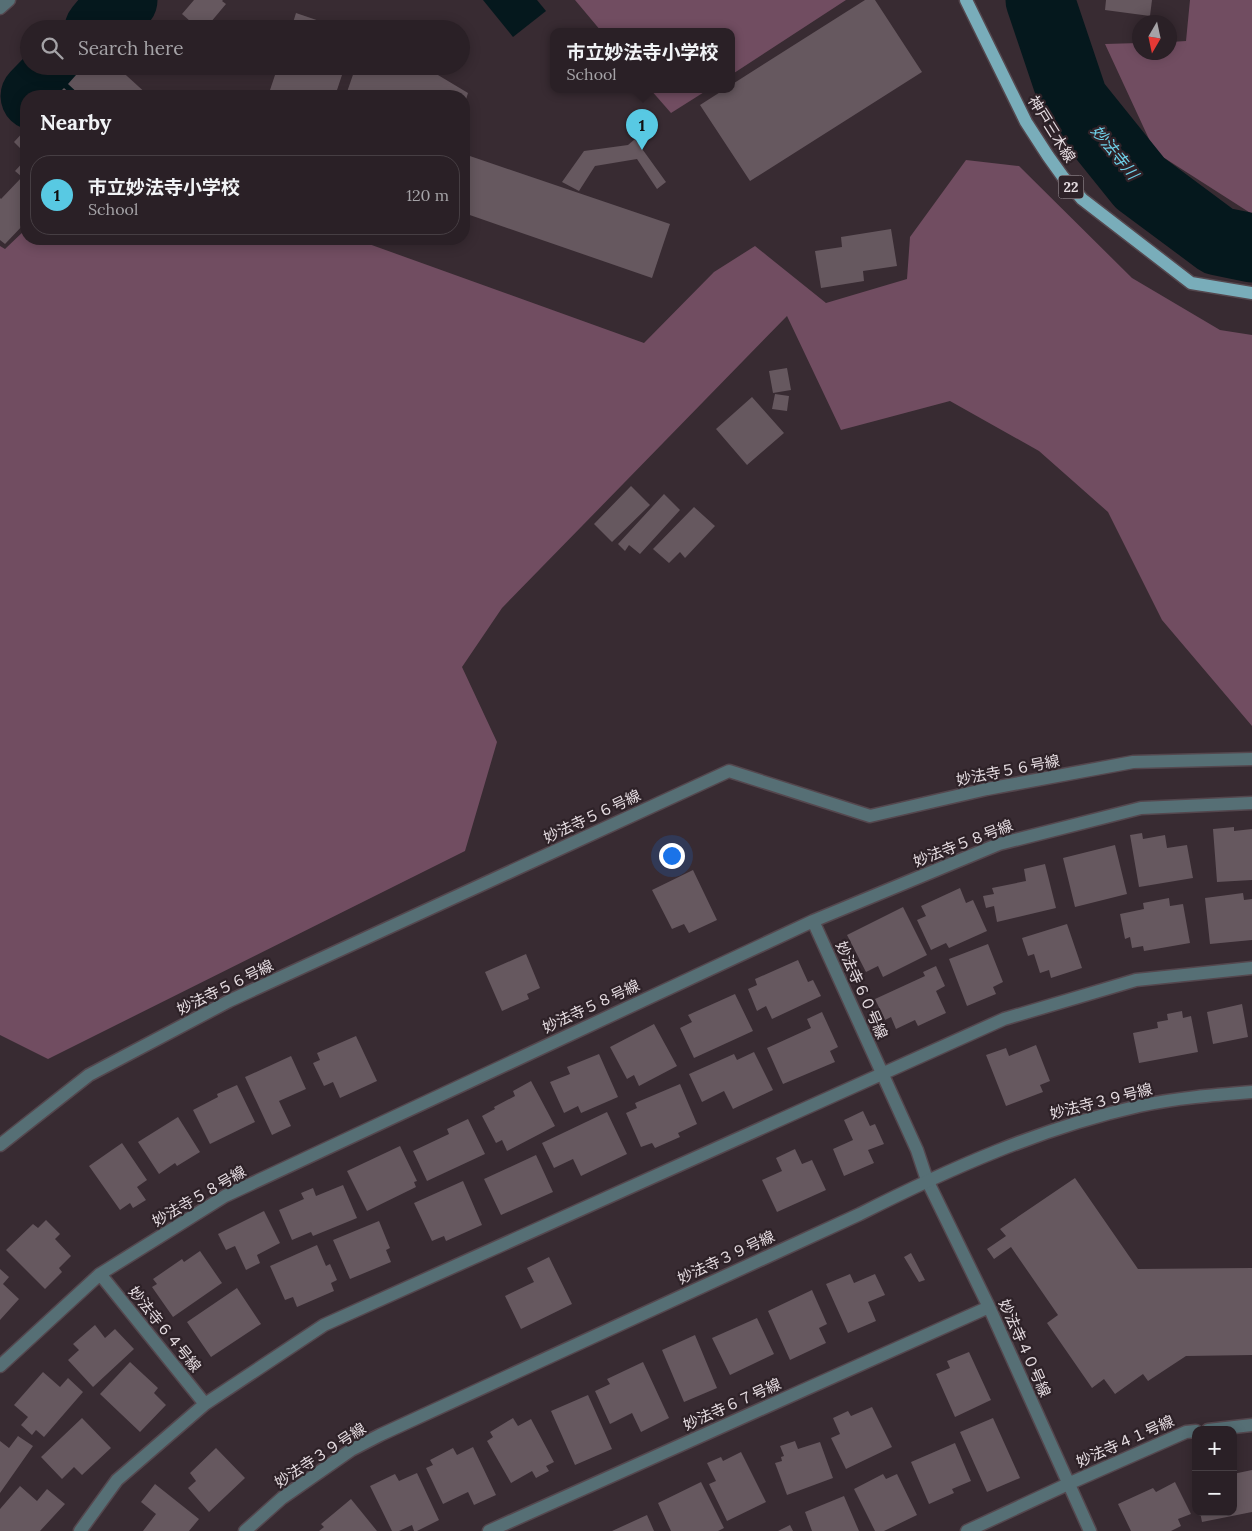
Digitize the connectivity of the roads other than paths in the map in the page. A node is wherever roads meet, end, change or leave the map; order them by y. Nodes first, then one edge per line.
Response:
1 (9, 0) edge
2 (966, 0) edge
3 (0, 8) edge
4 (1252, 293) edge
5 (1252, 759) edge
6 (1252, 803) edge
7 (813, 921) junction
8 (1252, 968) edge
9 (882, 1073) junction
10 (1252, 1092) edge
11 (0, 1144) edge
12 (927, 1180) junction
13 (100, 1274) junction
14 (989, 1307) junction
15 (0, 1366) edge
16 (205, 1404) junction
17 (1252, 1425) edge
18 (1237, 1427) edge
19 (1192, 1431) edge
20 (1068, 1484) junction
21 (80, 1531) edge
22 (246, 1531) edge
23 (489, 1531) edge
24 (967, 1531) edge
25 (1090, 1531) edge

1 - 3 street
2 - 4 main road, 神戸三木線 / 22
5 - 11 street, 妙法寺５６号線
6 - 7 street, 妙法寺５８号線
7 - 9 street, 妙法寺６０号線
7 - 13 street, 妙法寺５８号線
8 - 9 street
9 - 12 street, 妙法寺６０号線
9 - 16 street
10 - 12 street, 妙法寺３９号線
12 - 14 street, 妙法寺４０号線
12 - 22 street, 妙法寺３９号線
13 - 15 street, 妙法寺５８号線
13 - 16 street, 妙法寺６４号線
14 - 20 street, 妙法寺４０号線
14 - 23 street, 妙法寺６７号線
16 - 21 street
17 - 18 street
19 - 20 street, 妙法寺４１号線
20 - 24 street, 妙法寺４１号線
20 - 25 street, 妙法寺４０号線

